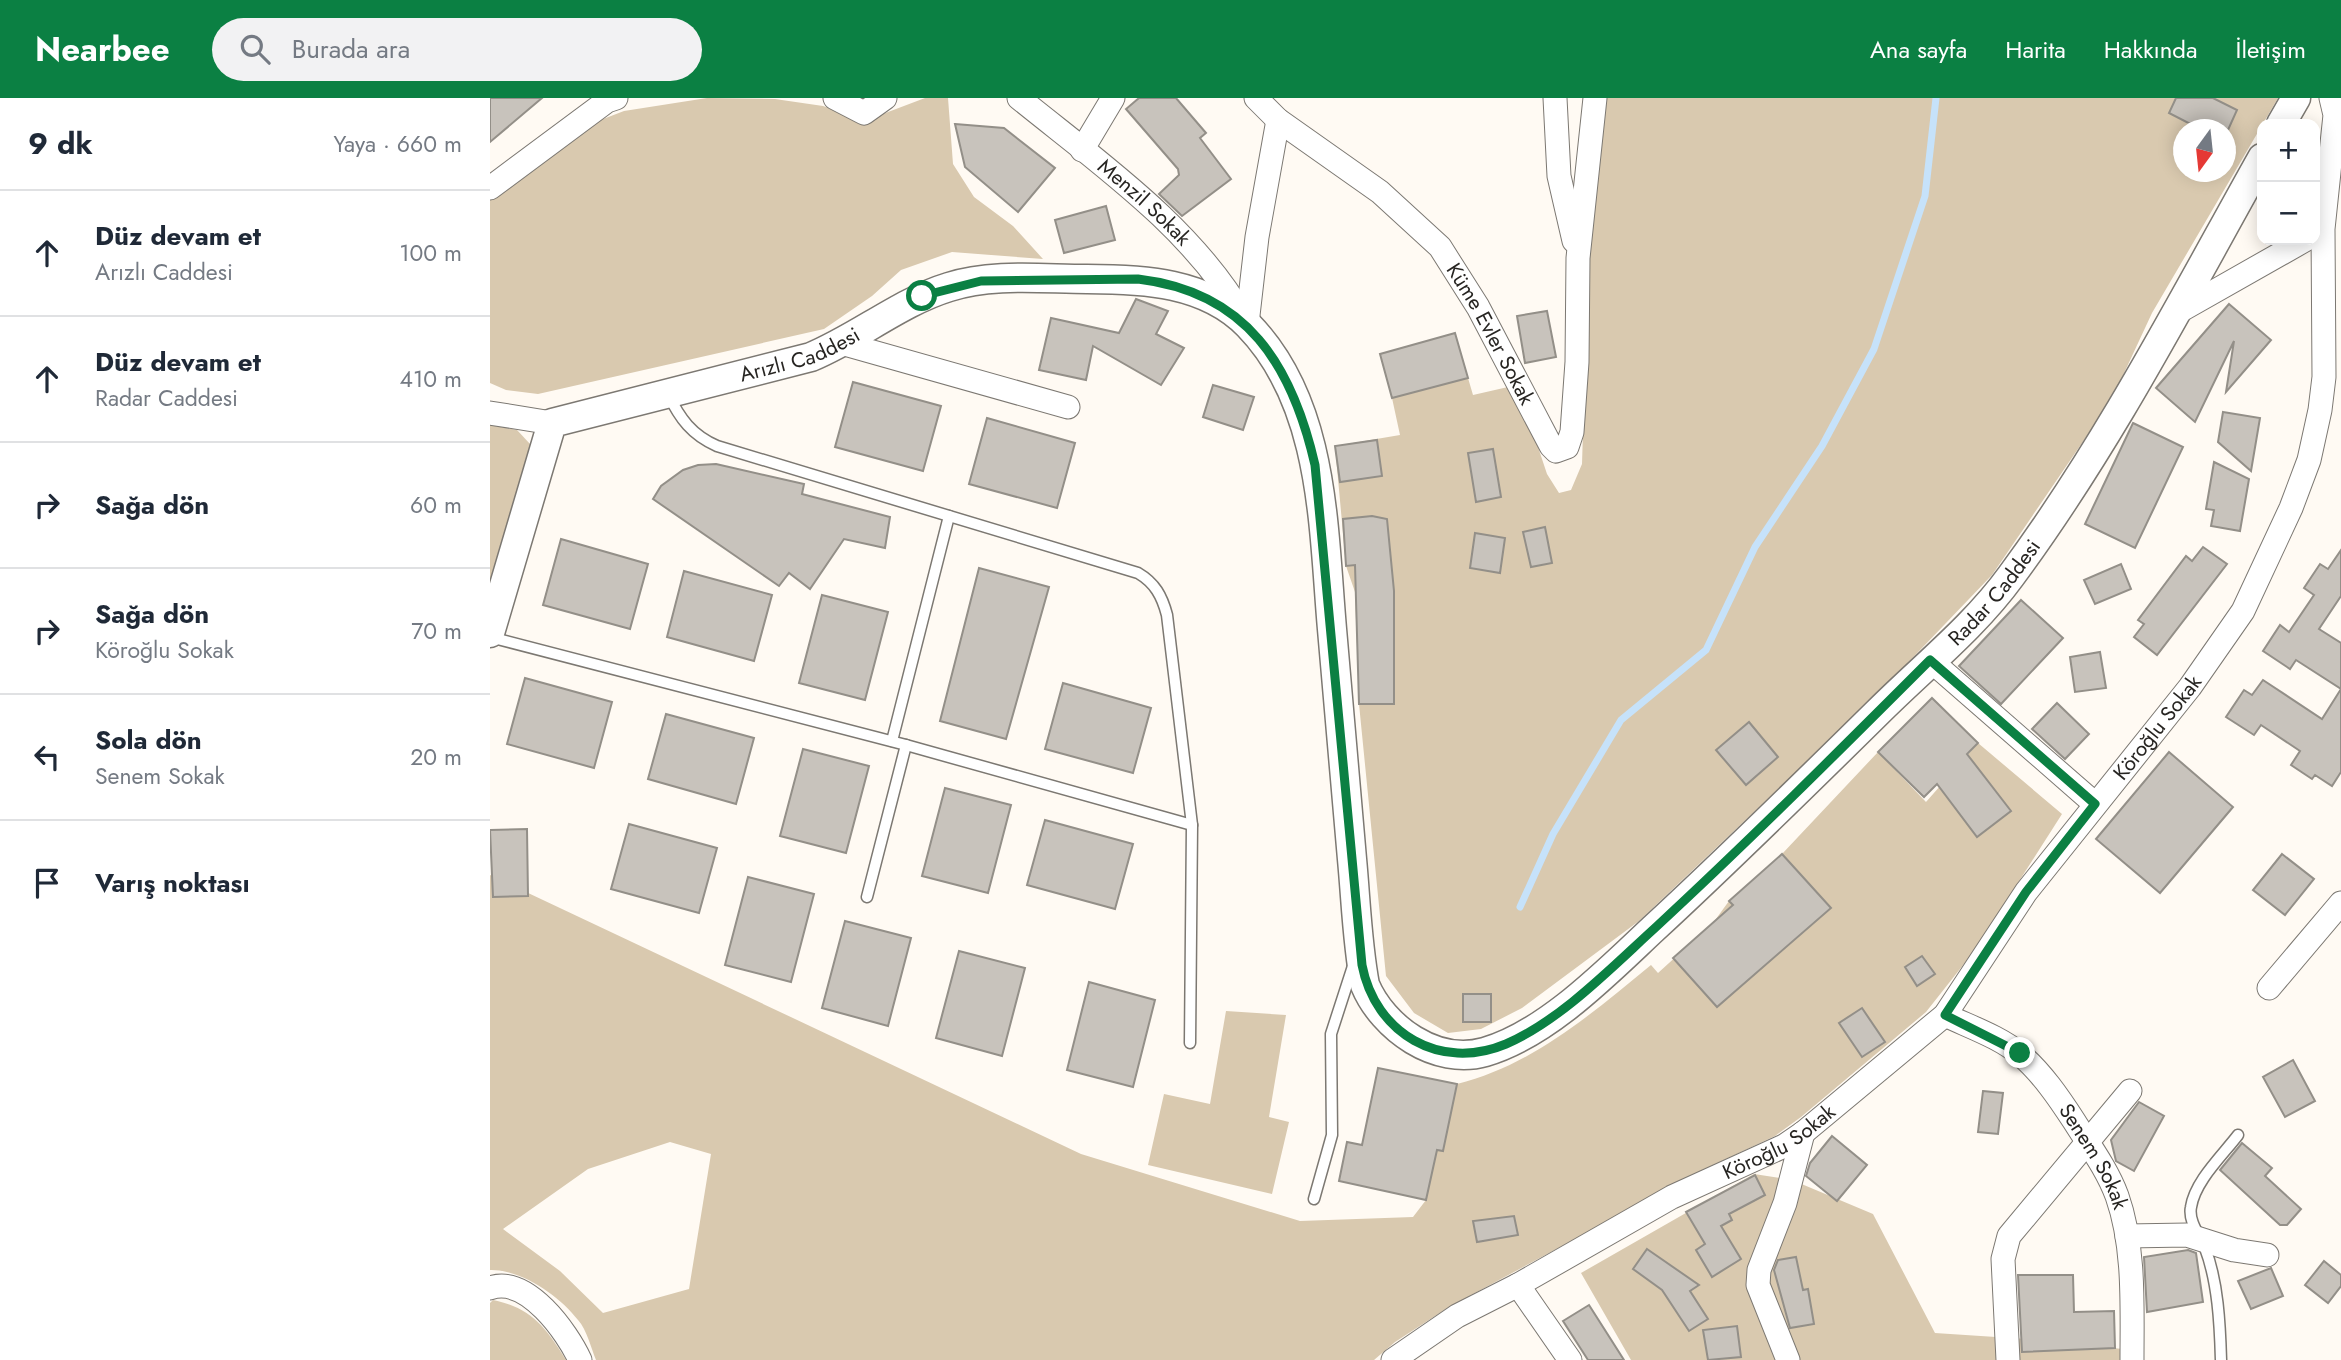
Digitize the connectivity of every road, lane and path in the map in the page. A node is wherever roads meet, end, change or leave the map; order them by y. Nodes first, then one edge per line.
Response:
1 (835, 98) edge
2 (885, 98) edge
3 (1019, 98) edge
4 (1113, 98) edge
5 (1256, 98) edge
6 (1555, 98) edge
7 (1595, 98) edge
8 (2296, 98) edge
9 (2331, 98) edge
10 (610, 99) edge
11 (2284, 119) edge
12 (1278, 120) junction
13 (1082, 150) junction
14 (2257, 167) edge
15 (490, 188) edge
16 (2334, 200) edge
17 (2320, 224) edge
18 (2295, 245) edge
19 (2315, 245) edge
20 (1578, 258) junction
21 (2178, 312) junction
22 (1247, 324) junction
23 (841, 344) junction
24 (2332, 379) edge
25 (668, 394) junction
26 (1068, 407) dead end
27 (490, 413) edge
28 (552, 423) junction
29 (949, 516) junction
30 (490, 633) edge
31 (1930, 660) junction
32 (892, 741) junction
33 (906, 745) junction
34 (2095, 804) junction
35 (1192, 825) junction
36 (867, 897) dead end
37 (2341, 903) edge
38 (1360, 948) junction
39 (2269, 988) dead end
40 (1945, 1015) junction
41 (1190, 1043) dead end
42 (2130, 1091) dead end
43 (1803, 1133) junction
44 (2238, 1135) dead end
45 (2088, 1142) junction
46 (1314, 1199) dead end
47 (2127, 1236) junction
48 (2201, 1239) junction
49 (2267, 1255) dead end
50 (1518, 1285) junction
51 (490, 1288) edge
52 (580, 1360) edge
53 (1393, 1360) edge
54 (1570, 1360) edge
55 (1788, 1360) edge
56 (2008, 1360) edge
57 (2132, 1360) edge
58 (2221, 1360) edge

1 - 2 street
3 - 13 street, Menzil Sokak
4 - 13 street
5 - 12 street, Küme Evler Sokak
6 - 20 street, Küme Evler Sokak
7 - 20 street, Küme Evler Sokak
8 - 11 street
9 - 16 street, Köroğlu Sokak
10 - 15 street
12 - 20 street, Küme Evler Sokak
12 - 22 street
13 - 22 street, Menzil Sokak
14 - 21 street, Radar Caddesi
16 - 17 street, Köroğlu Sokak
18 - 21 street
19 - 24 street, Köroğlu Sokak
21 - 31 street, Radar Caddesi
22 - 23 street, Arızlı Caddesi
22 - 38 street, Radar Caddesi
23 - 25 street, Arızlı Caddesi
23 - 26 street
24 - 34 street, Köroğlu Sokak
25 - 28 street, Arızlı Caddesi
25 - 29 lane
27 - 28 street
28 - 30 street
29 - 32 lane
29 - 35 lane
30 - 32 lane
31 - 34 street
31 - 38 street, Radar Caddesi
32 - 33 lane
33 - 35 lane
33 - 36 lane
34 - 40 street, Köroğlu Sokak
35 - 41 lane
37 - 39 street
38 - 46 lane
40 - 43 street, Köroğlu Sokak
40 - 45 street, Senem Sokak
42 - 45 street
43 - 50 street, Köroğlu Sokak
43 - 55 street
44 - 48 lane
45 - 47 street, Senem Sokak
45 - 56 street
47 - 48 street
47 - 57 street, Senem Sokak
48 - 49 street
48 - 58 lane
50 - 53 street, Köroğlu Sokak
50 - 54 street
51 - 52 street

